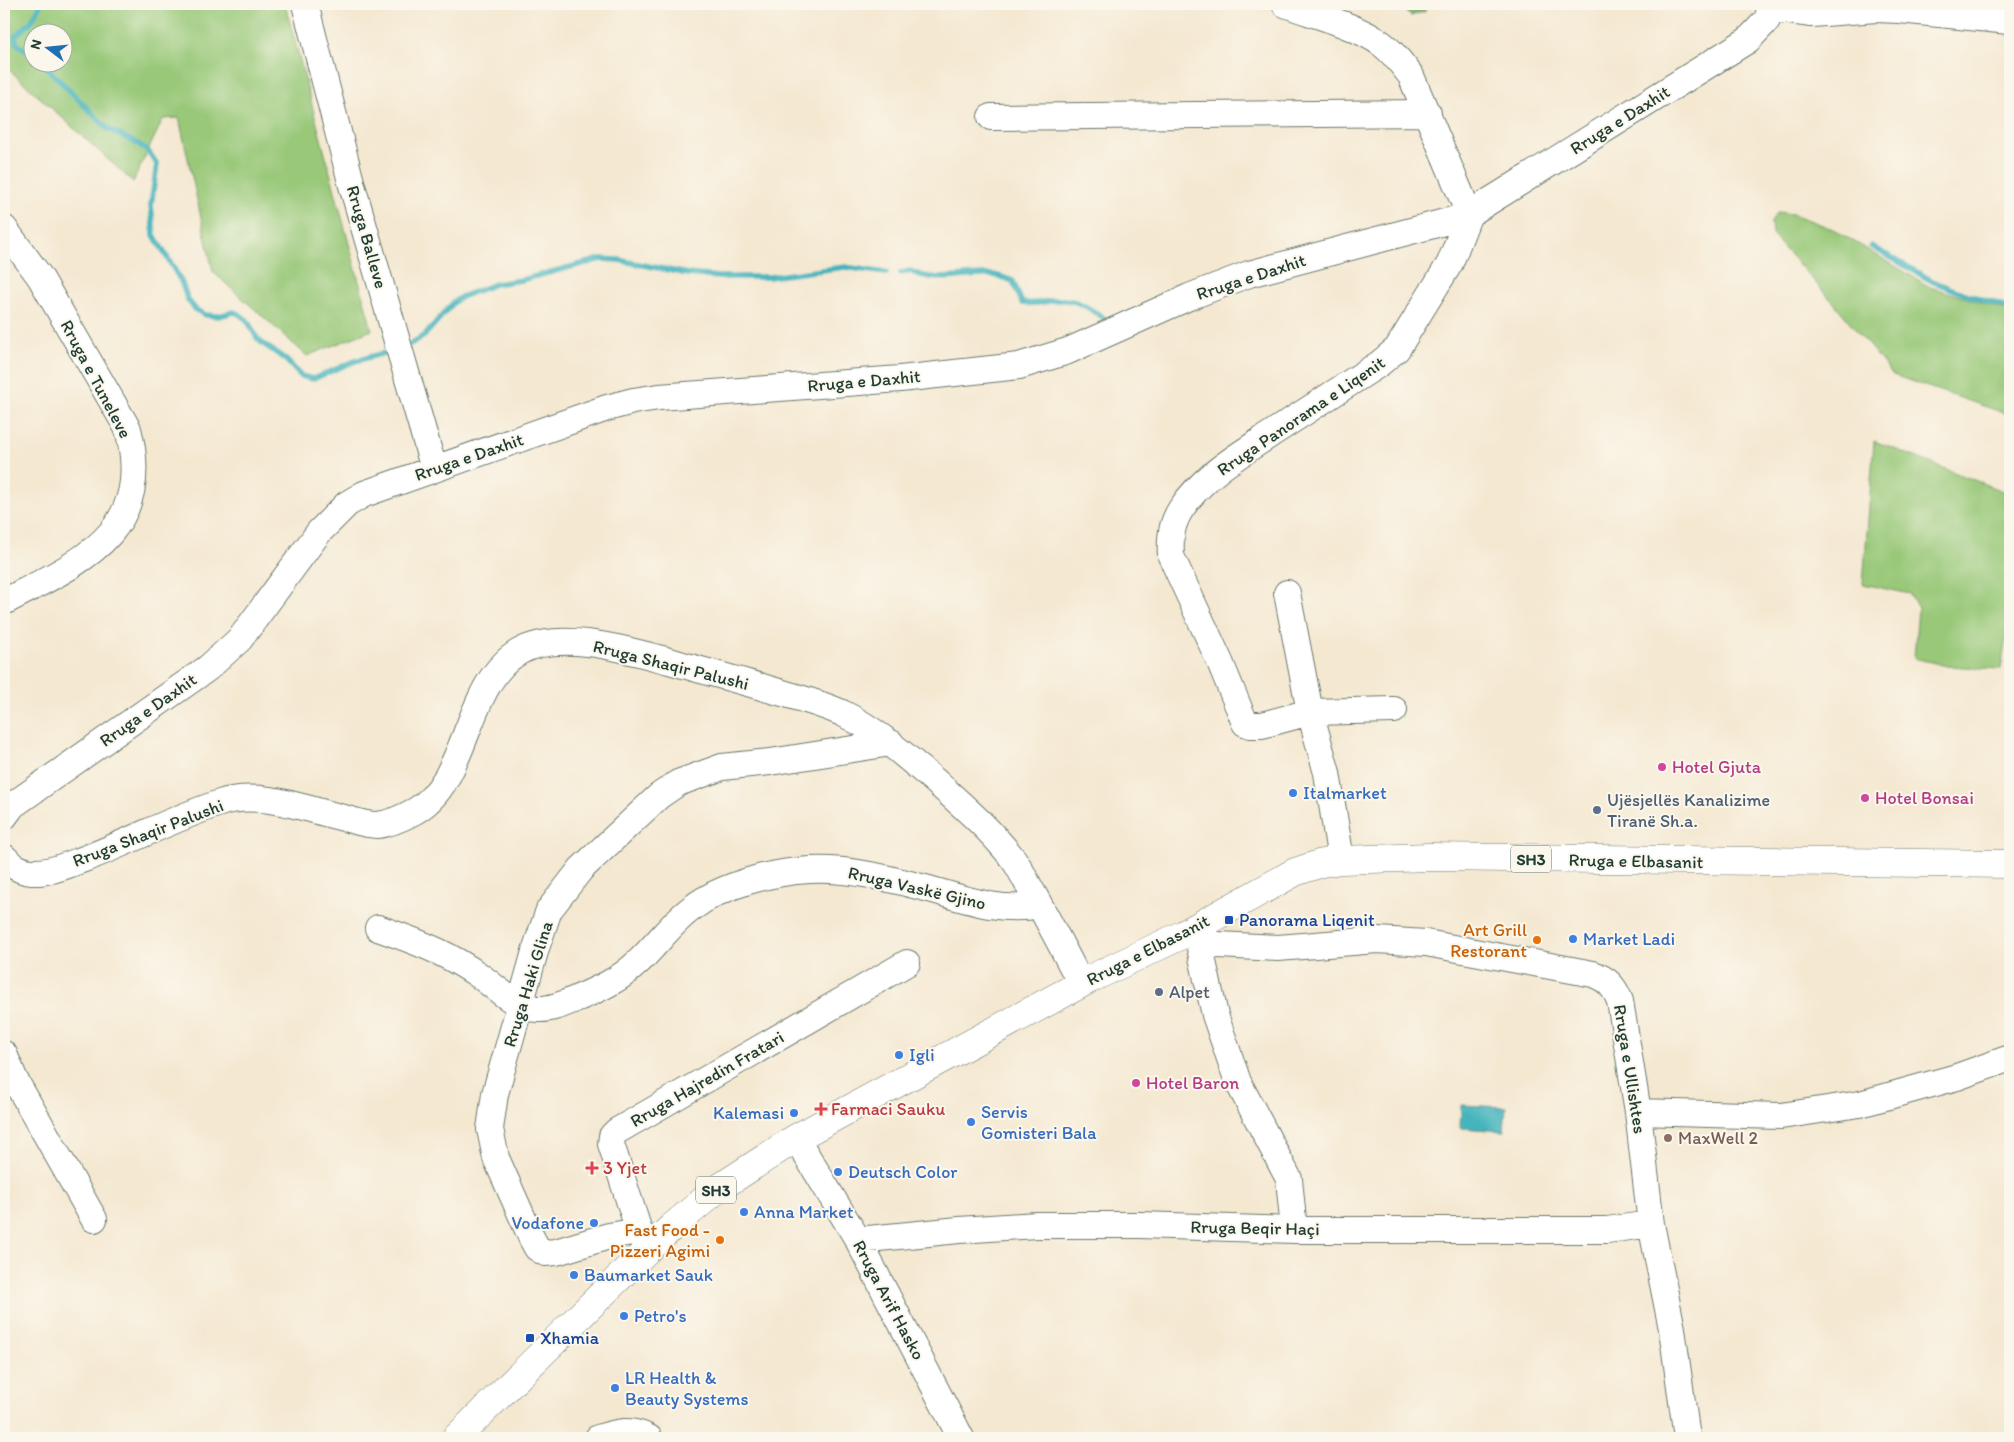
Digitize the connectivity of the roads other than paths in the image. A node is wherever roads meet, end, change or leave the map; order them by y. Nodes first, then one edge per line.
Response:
1 (305, 4) edge
2 (1285, 4) edge
3 (1772, 6) edge
4 (2010, 22) edge
5 (1428, 113) junction
6 (990, 117) dead end
7 (1469, 214) junction
8 (4, 228) edge
9 (434, 469) junction
10 (1287, 593) dead end
11 (4, 602) edge
12 (1394, 710) dead end
13 (1310, 712) junction
14 (891, 744) junction
15 (4, 817) edge
16 (4, 857) edge
17 (1341, 860) junction
18 (2010, 864) edge
19 (1039, 905) junction
20 (378, 928) dead end
21 (1191, 937) junction
22 (907, 963) dead end
23 (1081, 984) junction
24 (520, 1005) junction
25 (4, 1054) edge
26 (2010, 1058) edge
27 (1638, 1112) junction
28 (796, 1138) junction
29 (94, 1219) dead end
30 (1651, 1224) junction
31 (1294, 1230) junction
32 (643, 1240) junction
33 (858, 1240) junction
34 (456, 1438) edge
35 (598, 1438) edge
36 (649, 1438) edge
37 (961, 1438) edge
38 (1687, 1438) edge

1 - 9 street, Rruga Balleve
2 - 5 street
3 - 4 street
3 - 7 street, Rruga e Daxhit
5 - 6 street
5 - 7 street
7 - 9 street, Rruga e Daxhit
7 - 13 street, Rruga Panorama e Liqenit
8 - 11 street, Rruga e Tuneleve
9 - 15 street, Rruga e Daxhit
10 - 13 street
12 - 13 street, Rruga Panorama e Liqenit
13 - 17 street
14 - 16 street, Rruga Shaqir Palushi
14 - 19 street, Rruga Shaqir Palushi
14 - 24 street, Rruga Haki Glina
17 - 18 main road, Rruga e Elbasanit / SH3
17 - 21 main road, Rruga e Elbasanit / SH3
19 - 23 street, Rruga Shaqir Palushi
19 - 24 street, Rruga Vaskë Gjino
20 - 24 street, Rruga Vaskë Gjino
21 - 23 main road, Rruga e Elbasanit / SH3
21 - 27 street, Rruga e Ullishtes
21 - 31 street
22 - 32 street, Rruga Hajredin Fratari
23 - 28 main road, Rruga e Elbasanit / SH3
24 - 32 street, Rruga Haki Glina
25 - 29 street
26 - 27 street
27 - 30 street, Rruga e Ullishtes
28 - 32 main road, Rruga e Elbasanit / SH3
28 - 33 street, Rruga Arif Hasko
30 - 31 street, Rruga Beqir Haçi
30 - 38 street, Rruga e Ullishtes
31 - 33 street, Rruga Beqir Haçi
32 - 34 main road, Rruga e Elbasanit / SH3
33 - 37 street, Rruga Arif Hasko
35 - 36 street

